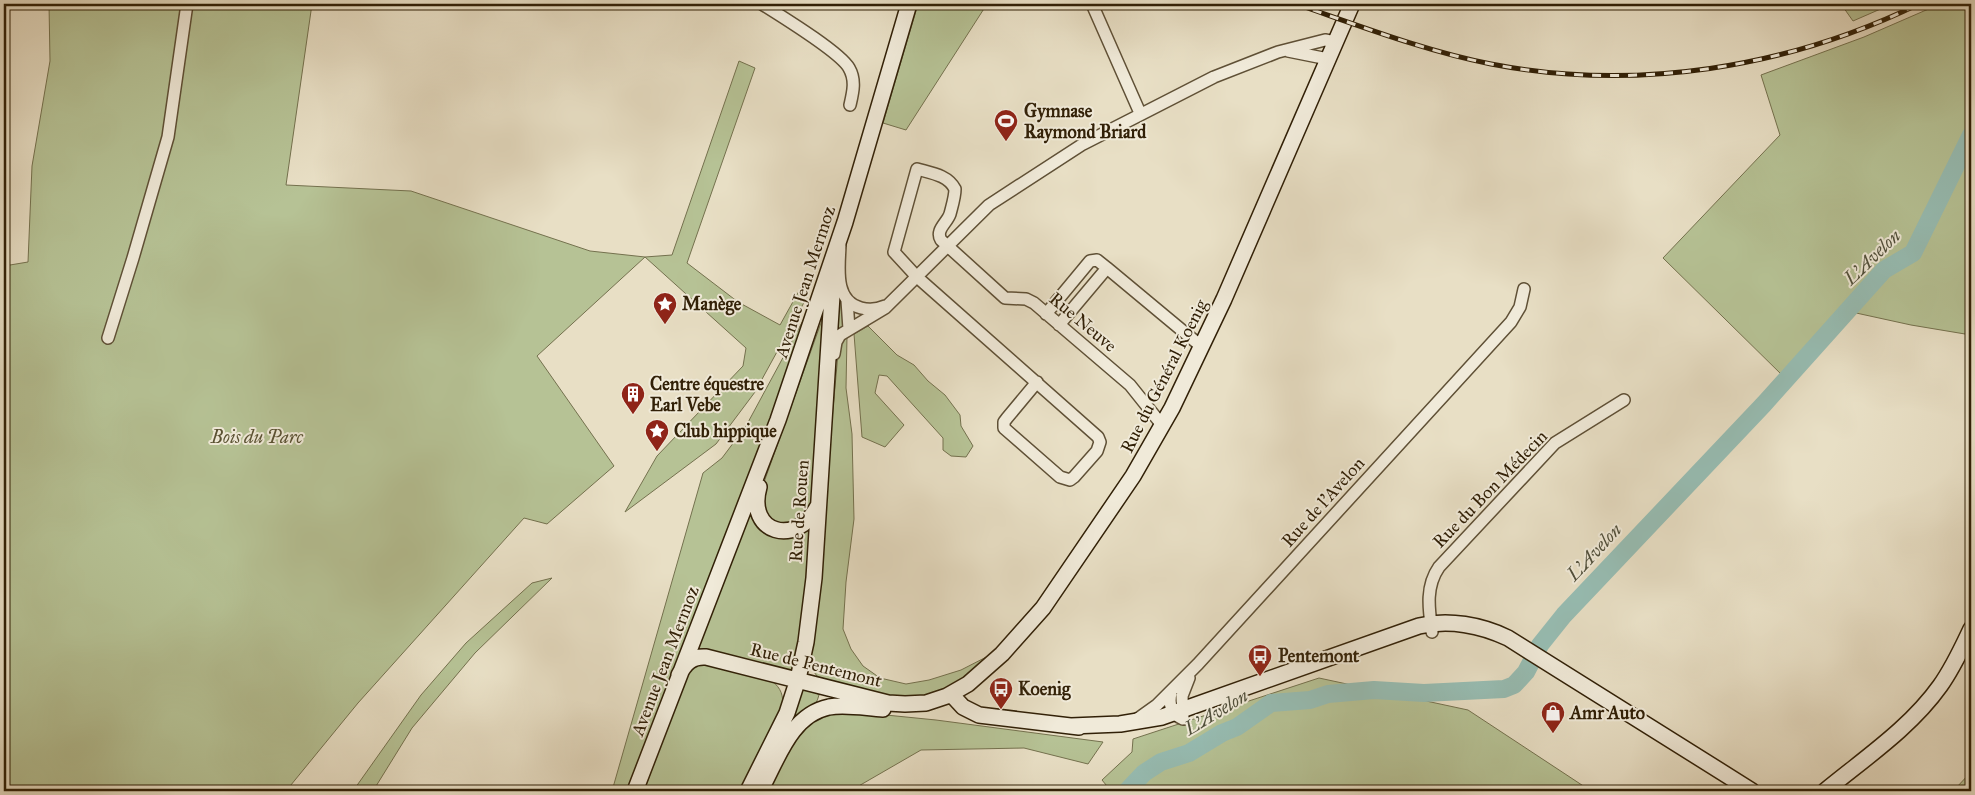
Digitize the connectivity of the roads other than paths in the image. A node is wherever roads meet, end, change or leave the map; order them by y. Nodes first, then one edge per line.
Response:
1 (187, 4) edge
2 (762, 4) edge
3 (909, 4) edge
4 (1092, 4) edge
5 (1352, 4) edge
6 (1336, 42) junction
7 (1283, 51) junction
8 (1328, 59) junction
9 (850, 105) dead end
10 (1140, 113) junction
11 (845, 222) junction
12 (841, 241) junction
13 (947, 246) junction
14 (1107, 268) junction
15 (917, 277) junction
16 (1524, 289) dead end
17 (848, 300) junction
18 (891, 303) junction
19 (1046, 314) junction
20 (1059, 325) junction
21 (849, 329) junction
22 (108, 338) dead end
23 (1202, 347) junction
24 (1037, 382) junction
25 (825, 392) junction
26 (1624, 400) dead end
27 (1162, 425) junction
28 (768, 449) junction
29 (819, 503) junction
30 (1431, 628) junction
31 (1971, 629) edge
32 (1198, 664) junction
33 (679, 675) junction
34 (798, 679) junction
35 (819, 685) junction
36 (1172, 690) junction
37 (957, 691) junction
38 (926, 703) junction
39 (787, 712) junction
40 (814, 714) junction
41 (1180, 714) junction
42 (1128, 723) junction
43 (1071, 726) junction
44 (636, 791) edge
45 (748, 791) edge
46 (756, 791) edge
47 (760, 791) edge
48 (1752, 791) edge
49 (1825, 791) edge

1 - 22 street
2 - 9 street
3 - 11 street, Avenue Jean Mermoz
4 - 10 street
5 - 6 street, Rue du Général Koenig
6 - 7 street
6 - 8 street, Rue du Général Koenig
7 - 8 street
7 - 10 street
8 - 23 street, Rue du Général Koenig
10 - 13 street
11 - 12 street, Rue de Rouen
11 - 28 street, Avenue Jean Mermoz
12 - 17 street
12 - 25 street, Rue de Rouen
13 - 15 street
13 - 15 street
13 - 19 street, Rue Neuve
14 - 19 street
14 - 20 street
14 - 23 street
15 - 18 street
15 - 24 street
16 - 32 street, Rue de l'Avelon
17 - 18 street
17 - 21 street
18 - 21 street
19 - 20 street, Rue Neuve
20 - 27 street, Rue Neuve
21 - 25 street
23 - 27 street, Rue du Général Koenig
24 - 24 street
25 - 29 street, Rue de Rouen
26 - 30 street, Rue du Bon Médecin
27 - 37 street, Rue du Général Koenig
28 - 29 street
28 - 33 street, Avenue Jean Mermoz
29 - 34 street, Rue de Rouen
30 - 41 street
30 - 48 street
31 - 49 street
32 - 36 street, Rue de l'Avelon
32 - 41 street
33 - 34 street, Rue de Pentemont
33 - 44 street, Avenue Jean Mermoz
34 - 35 street, Rue de Pentemont
34 - 39 street, Rue de Rouen
35 - 38 street, Rue de Pentemont
35 - 40 street
36 - 41 street
36 - 42 street, Rue de l'Avelon
37 - 38 street, Rue de Pentemont
37 - 43 street
38 - 40 street
39 - 45 street, Rue de Rouen
39 - 46 street
40 - 47 street
41 - 42 street
41 - 43 street
42 - 43 street

